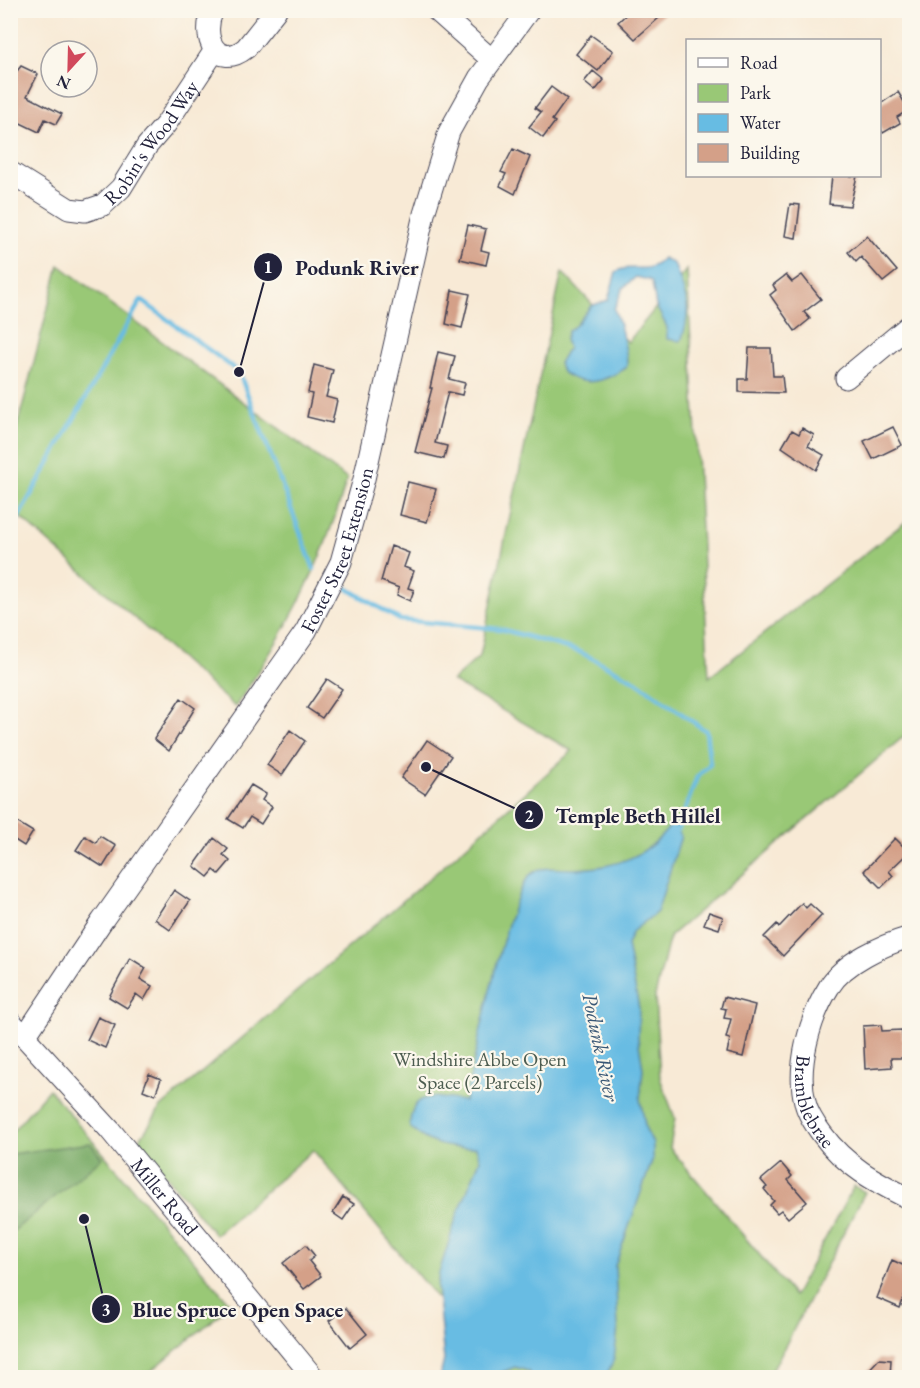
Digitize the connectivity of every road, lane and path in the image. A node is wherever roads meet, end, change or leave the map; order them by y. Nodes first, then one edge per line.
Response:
1 (213, 10) edge
2 (276, 10) edge
3 (436, 10) edge
4 (529, 10) edge
5 (214, 50) junction
6 (492, 60) junction
7 (10, 172) edge
8 (909, 325) edge
9 (846, 378) dead end
10 (909, 937) edge
11 (18, 1028) edge
12 (909, 1199) edge
13 (314, 1377) edge

1 - 5 street
2 - 5 street
3 - 6 street
4 - 6 street, Foster Street Extension
5 - 7 street, Robin's Wood Way
6 - 11 street, Foster Street Extension
8 - 9 street
10 - 12 street, Bramblebrae
11 - 13 street, Miller Road

